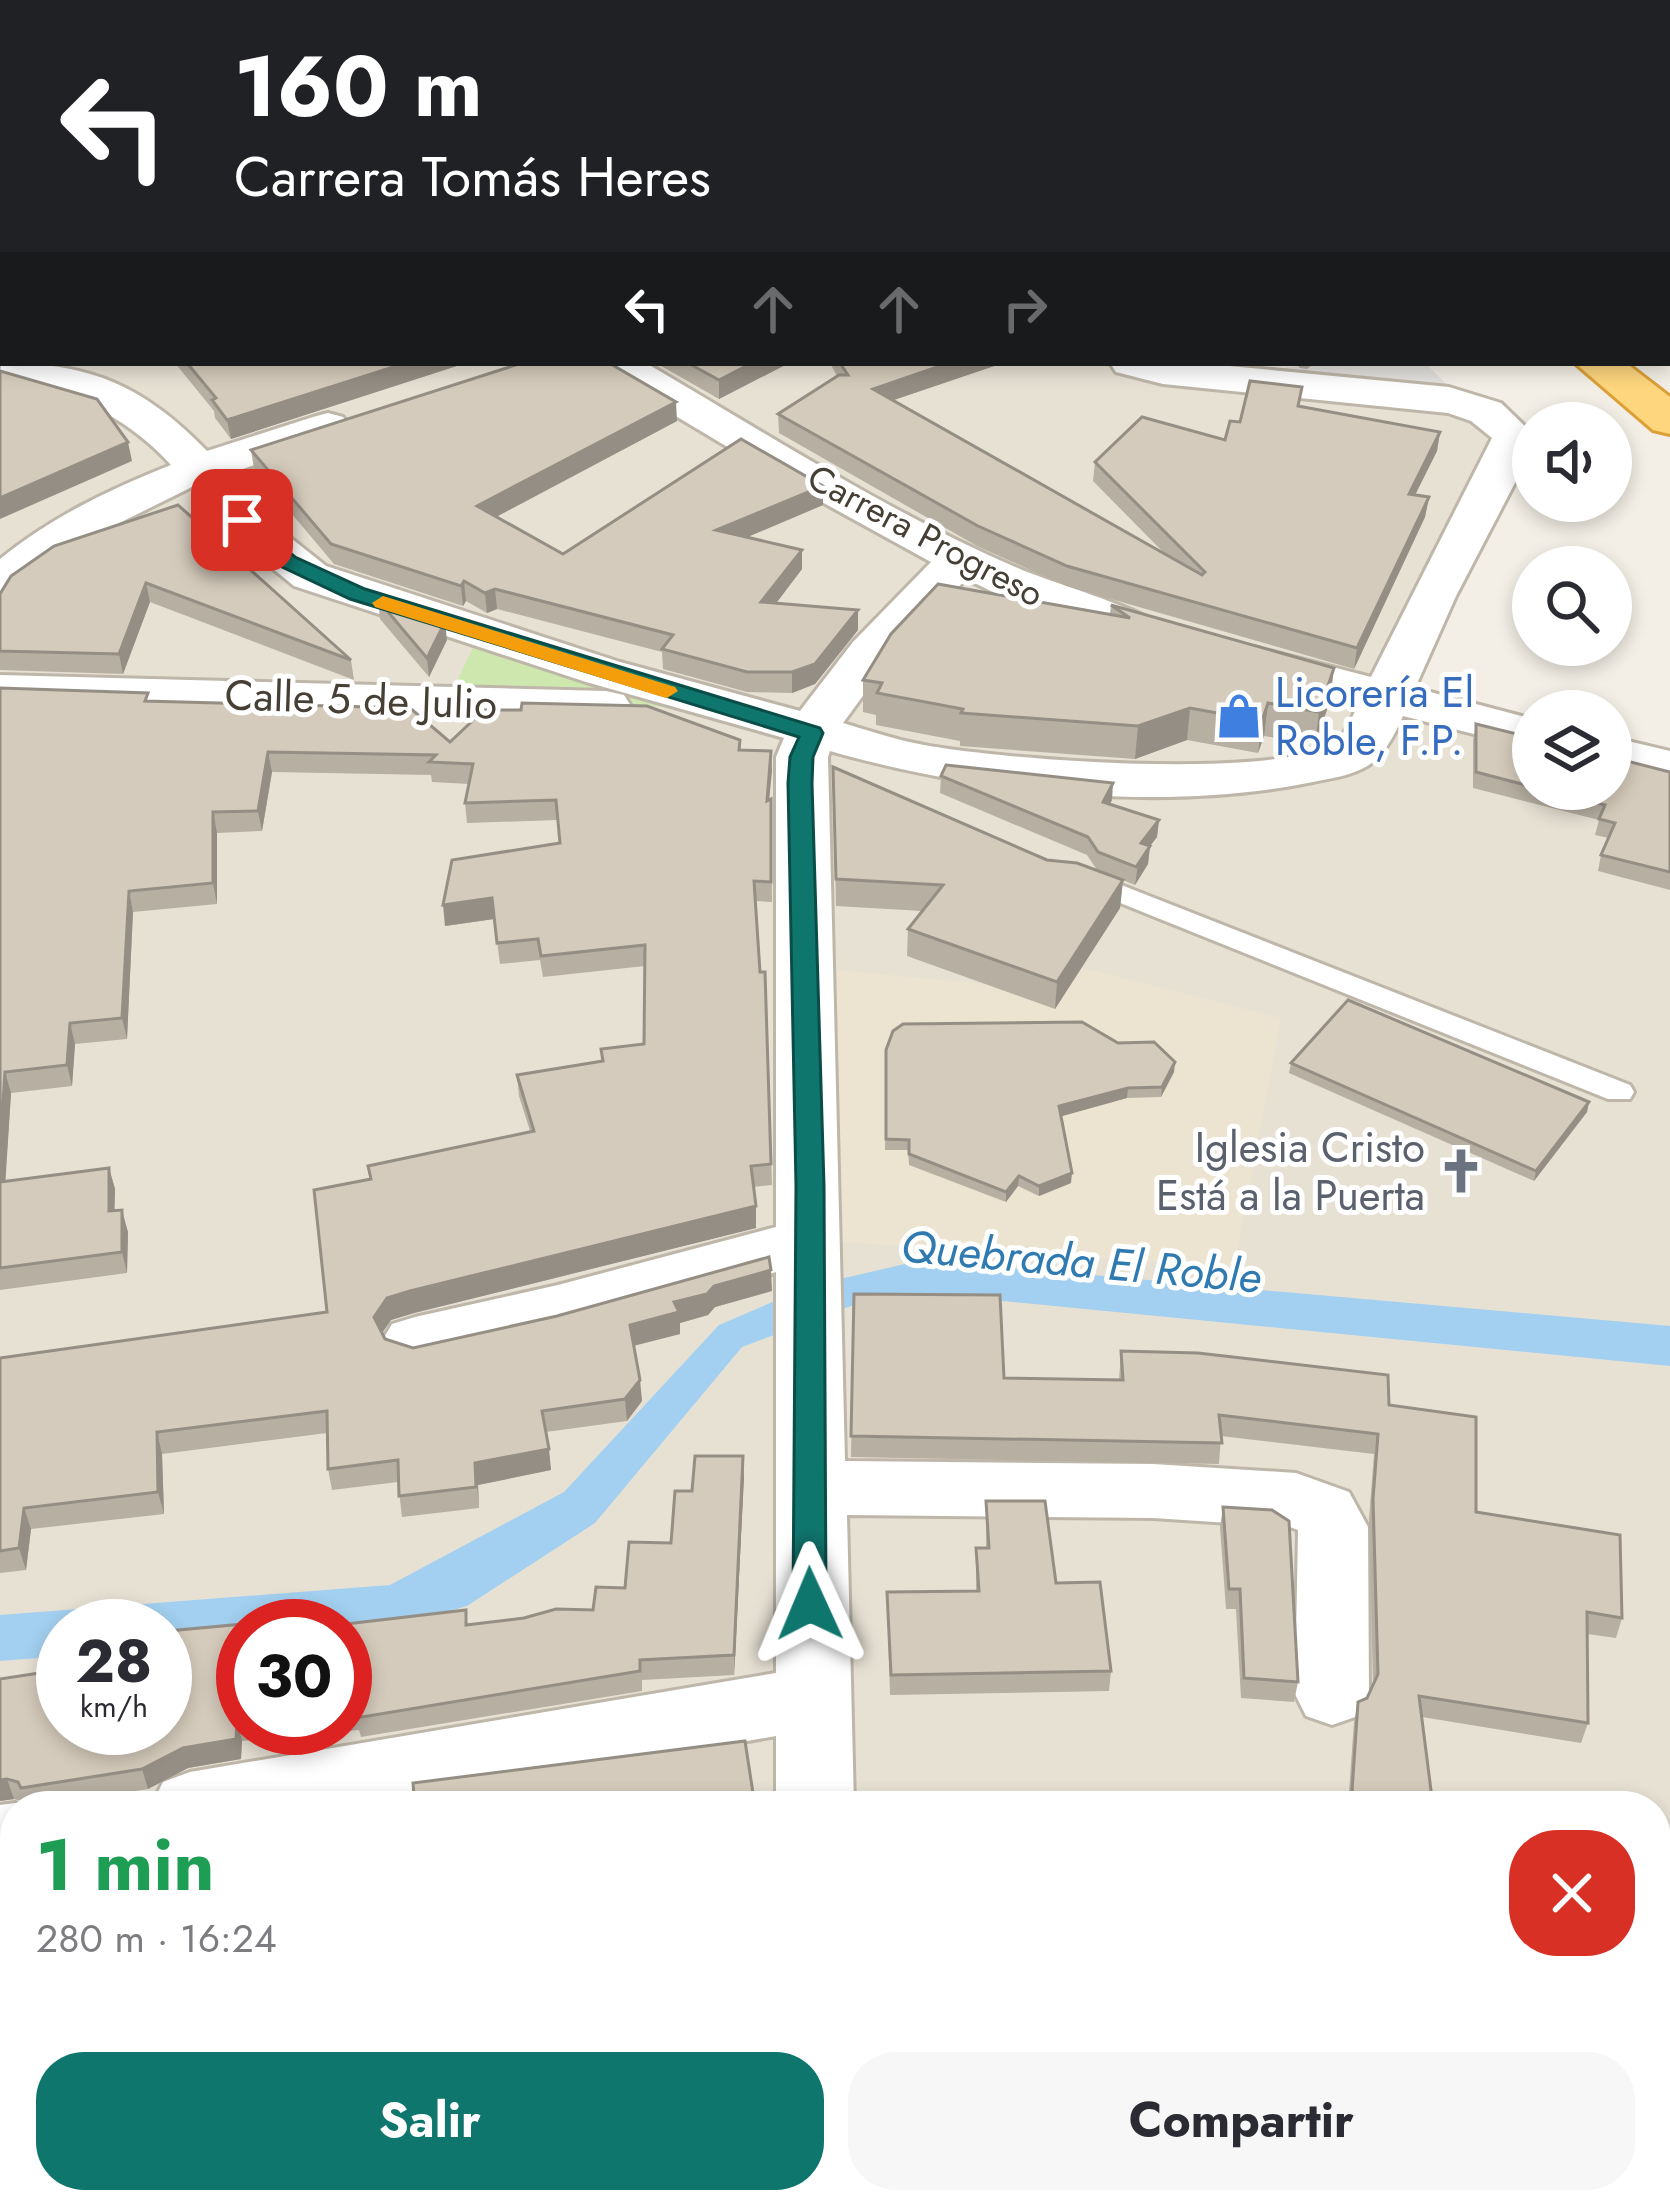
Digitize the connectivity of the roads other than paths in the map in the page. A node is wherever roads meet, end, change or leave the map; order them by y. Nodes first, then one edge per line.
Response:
1 (22, 366) edge
2 (622, 366) edge
3 (1142, 366) edge
4 (1602, 366) edge
5 (371, 412) edge
6 (1670, 420) edge
7 (198, 472) junction
8 (959, 560) junction
9 (5, 572) edge
10 (480, 632) junction
11 (0, 690) edge
12 (1386, 698) junction
13 (447, 702) junction
14 (723, 708) junction
15 (1512, 729) edge
16 (807, 745) junction
17 (1632, 757) edge
18 (1670, 766) edge
19 (924, 809) edge
20 (1056, 867) edge
21 (1619, 1092) dead end
22 (810, 1285) junction
23 (415, 1341) dead end
24 (810, 1488) junction
25 (1332, 1694) dead end
26 (812, 1698) junction
27 (276, 1791) edge
28 (815, 1791) edge

1 - 7 street
2 - 8 street, Carrera Progreso
3 - 12 street
4 - 6 highway
5 - 7 street
7 - 9 street
7 - 10 street
8 - 12 street, Carrera Progreso
8 - 16 street
10 - 13 street
10 - 14 street
11 - 13 street, Calle 5 de Julio
12 - 15 street, Carrera Progreso
12 - 16 street
13 - 14 street, Calle 5 de Julio
14 - 16 street
16 - 19 street
16 - 22 street
17 - 18 street
20 - 21 lane
22 - 23 street
22 - 24 street
24 - 25 street
24 - 26 street
26 - 27 street
26 - 28 street

